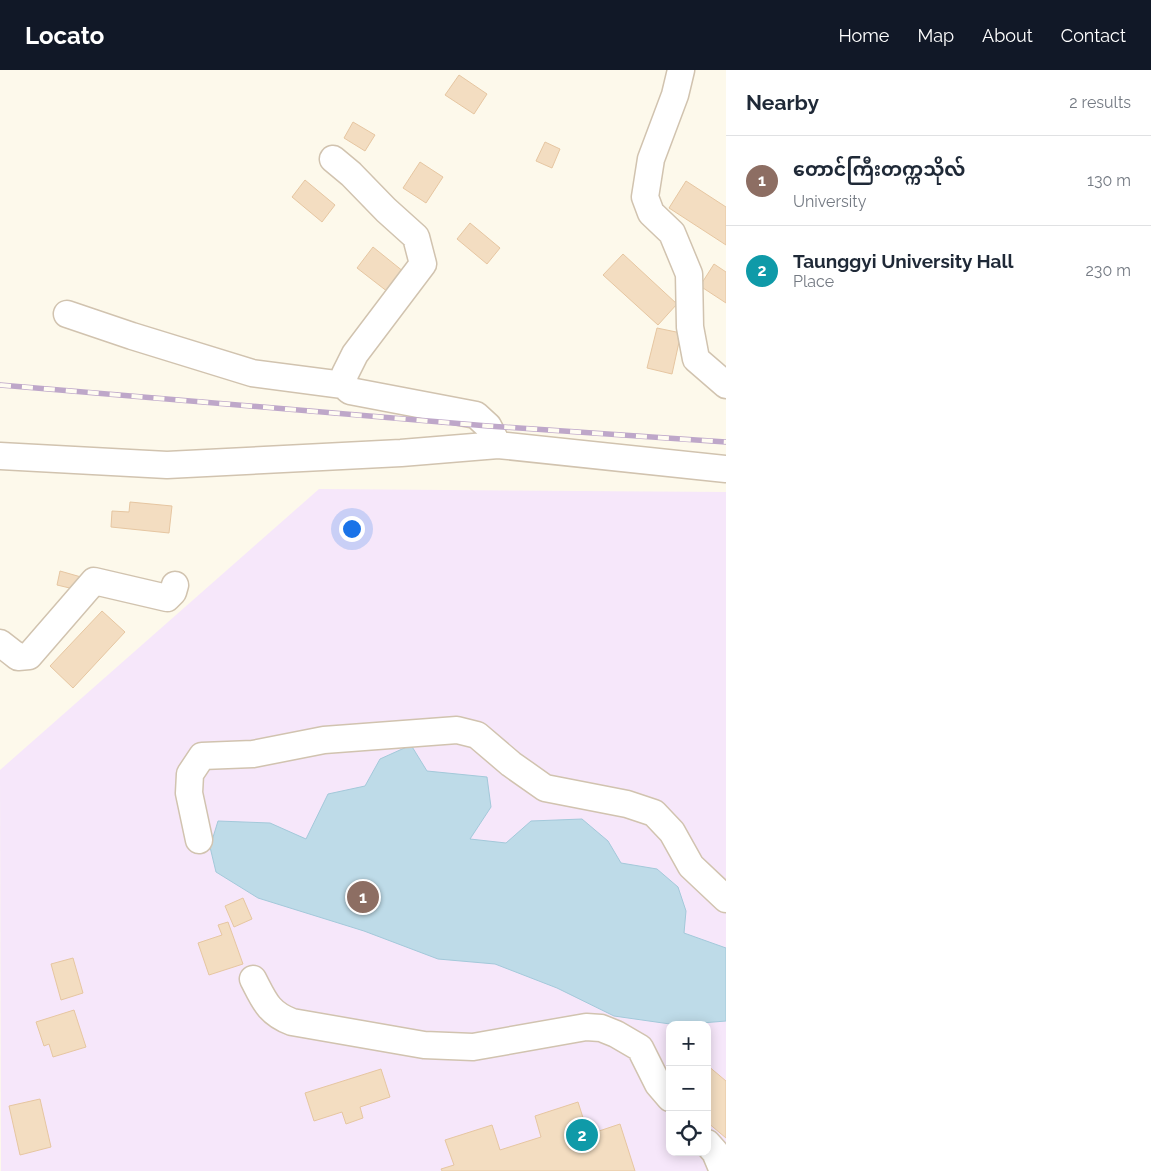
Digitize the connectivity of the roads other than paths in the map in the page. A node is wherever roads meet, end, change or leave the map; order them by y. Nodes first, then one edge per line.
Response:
1 (681, 70) edge
2 (333, 159) dead end
3 (68, 314) dead end
4 (726, 384) edge
5 (343, 385) junction
6 (498, 445) junction
7 (0, 456) edge
8 (726, 469) edge
9 (175, 585) dead end
10 (0, 643) edge
11 (199, 840) dead end
12 (726, 899) edge
13 (252, 979) dead end
14 (666, 1093) edge
15 (711, 1148) edge
16 (723, 1171) edge

1 - 4 street
2 - 5 street
3 - 5 street
5 - 6 street
6 - 7 street
6 - 8 street
9 - 10 street
11 - 12 street
13 - 14 street
15 - 16 street

